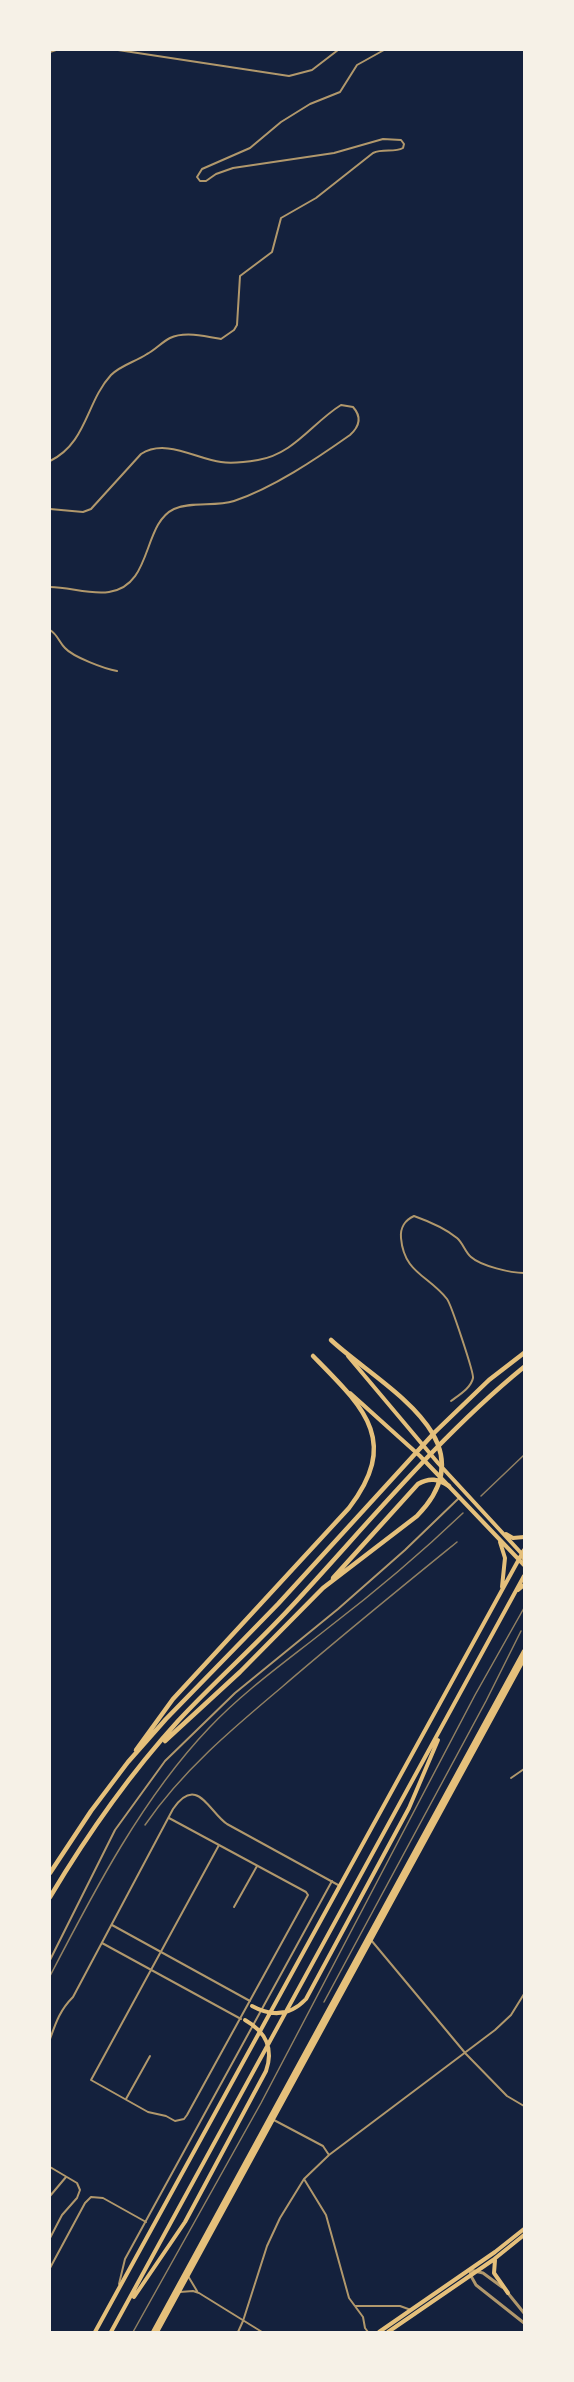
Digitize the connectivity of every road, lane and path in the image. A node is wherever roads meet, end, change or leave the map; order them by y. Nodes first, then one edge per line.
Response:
1 (56, 50) edge
2 (118, 50) edge
3 (338, 50) edge
4 (384, 50) edge
5 (50, 52) edge
6 (50, 461) edge
7 (50, 509) edge
8 (50, 587) edge
9 (50, 630) edge
10 (117, 671) dead end
11 (525, 1273) edge
12 (331, 1340) dead end
13 (525, 1353) edge
14 (313, 1356) dead end
15 (348, 1356) junction
16 (525, 1367) edge
17 (347, 1390) junction
18 (451, 1401) dead end
19 (449, 1486) junction
20 (460, 1497) junction
21 (500, 1530) junction
22 (495, 1534) junction
23 (525, 1537) edge
24 (524, 1552) edge
25 (525, 1559) edge
26 (519, 1560) junction
27 (525, 1565) edge
28 (525, 1576) edge
29 (525, 1585) edge
30 (323, 1588) junction
31 (515, 1593) junction
32 (497, 1601) junction
33 (525, 1651) edge
34 (525, 1659) edge
35 (448, 1718) junction
36 (148, 1757) junction
37 (128, 1762) junction
38 (525, 1769) edge
39 (511, 1778) dead end
40 (169, 1818) junction
41 (219, 1845) junction
42 (257, 1866) junction
43 (50, 1873) edge
44 (332, 1881) junction
45 (340, 1886) junction
46 (50, 1897) edge
47 (234, 1907) dead end
48 (112, 1925) junction
49 (371, 1940) junction
50 (102, 1943) junction
51 (161, 1952) junction
52 (50, 1960) edge
53 (151, 1970) junction
54 (525, 1994) edge
55 (251, 2004) junction
56 (242, 2019) junction
57 (50, 2039) edge
58 (466, 2054) junction
59 (150, 2056) dead end
60 (126, 2100) junction
61 (525, 2106) edge
62 (271, 2119) junction
63 (329, 2155) junction
64 (50, 2167) edge
65 (66, 2177) junction
66 (304, 2179) junction
67 (50, 2196) edge
68 (146, 2222) junction
69 (525, 2229) edge
70 (525, 2235) edge
71 (50, 2238) edge
72 (496, 2258) junction
73 (50, 2268) edge
74 (470, 2270) junction
75 (477, 2271) junction
76 (188, 2276) junction
77 (471, 2276) junction
78 (118, 2290) junction
79 (178, 2293) junction
80 (199, 2293) junction
81 (508, 2293) junction
82 (355, 2306) junction
83 (411, 2310) junction
84 (525, 2313) edge
85 (118, 2320) junction
86 (243, 2321) junction
87 (525, 2323) edge
88 (95, 2332) edge
89 (111, 2332) edge
90 (155, 2332) edge
91 (238, 2332) edge
92 (262, 2332) edge
93 (368, 2332) edge
94 (379, 2332) edge
95 (388, 2332) edge

1 - 5 street
2 - 3 street
4 - 6 street
7 - 8 street
9 - 10 street
11 - 18 street
12 - 15 highway
13 - 37 highway
14 - 17 highway
15 - 21 main road
15 - 30 highway
16 - 36 highway
17 - 19 main road
17 - 37 highway
19 - 20 main road
19 - 30 highway
20 - 22 main road
20 - 52 street
21 - 23 main road
21 - 24 main road
22 - 26 main road
22 - 32 main road
24 - 25 main road
24 - 26 main road
26 - 27 main road
26 - 32 main road
28 - 31 main road
29 - 31 main road
30 - 36 highway
31 - 35 main road
32 - 45 main road
33 - 62 main road
34 - 49 main road
35 - 55 main road
35 - 85 main road
36 - 46 highway
37 - 43 highway
38 - 39 street
40 - 41 street
40 - 44 street
40 - 48 street
41 - 42 street
41 - 51 street
42 - 47 street
42 - 55 street
44 - 45 street
44 - 68 street
45 - 78 main road
48 - 50 street
48 - 51 street
49 - 58 street
49 - 62 main road
50 - 53 street
50 - 57 street
51 - 53 street
51 - 55 street
53 - 56 street
53 - 60 street
54 - 58 street
55 - 56 street
56 - 60 street
56 - 85 main road
58 - 61 street
58 - 63 street
59 - 60 street
62 - 63 street
62 - 76 main road
62 - 90 main road
63 - 66 street
64 - 65 street
65 - 67 street
65 - 71 street
66 - 82 street
66 - 86 street
68 - 73 street
68 - 78 street
69 - 74 main road
70 - 72 main road
72 - 75 main road
72 - 81 main road
74 - 75 street
74 - 77 street
74 - 83 main road
75 - 77 main road
75 - 81 street
76 - 79 main road
76 - 80 street
77 - 87 street
77 - 95 main road
78 - 88 main road
79 - 80 street
79 - 90 main road
80 - 86 street
81 - 84 street
82 - 83 street
82 - 93 street
83 - 94 main road
85 - 89 main road
86 - 91 street
86 - 92 street

